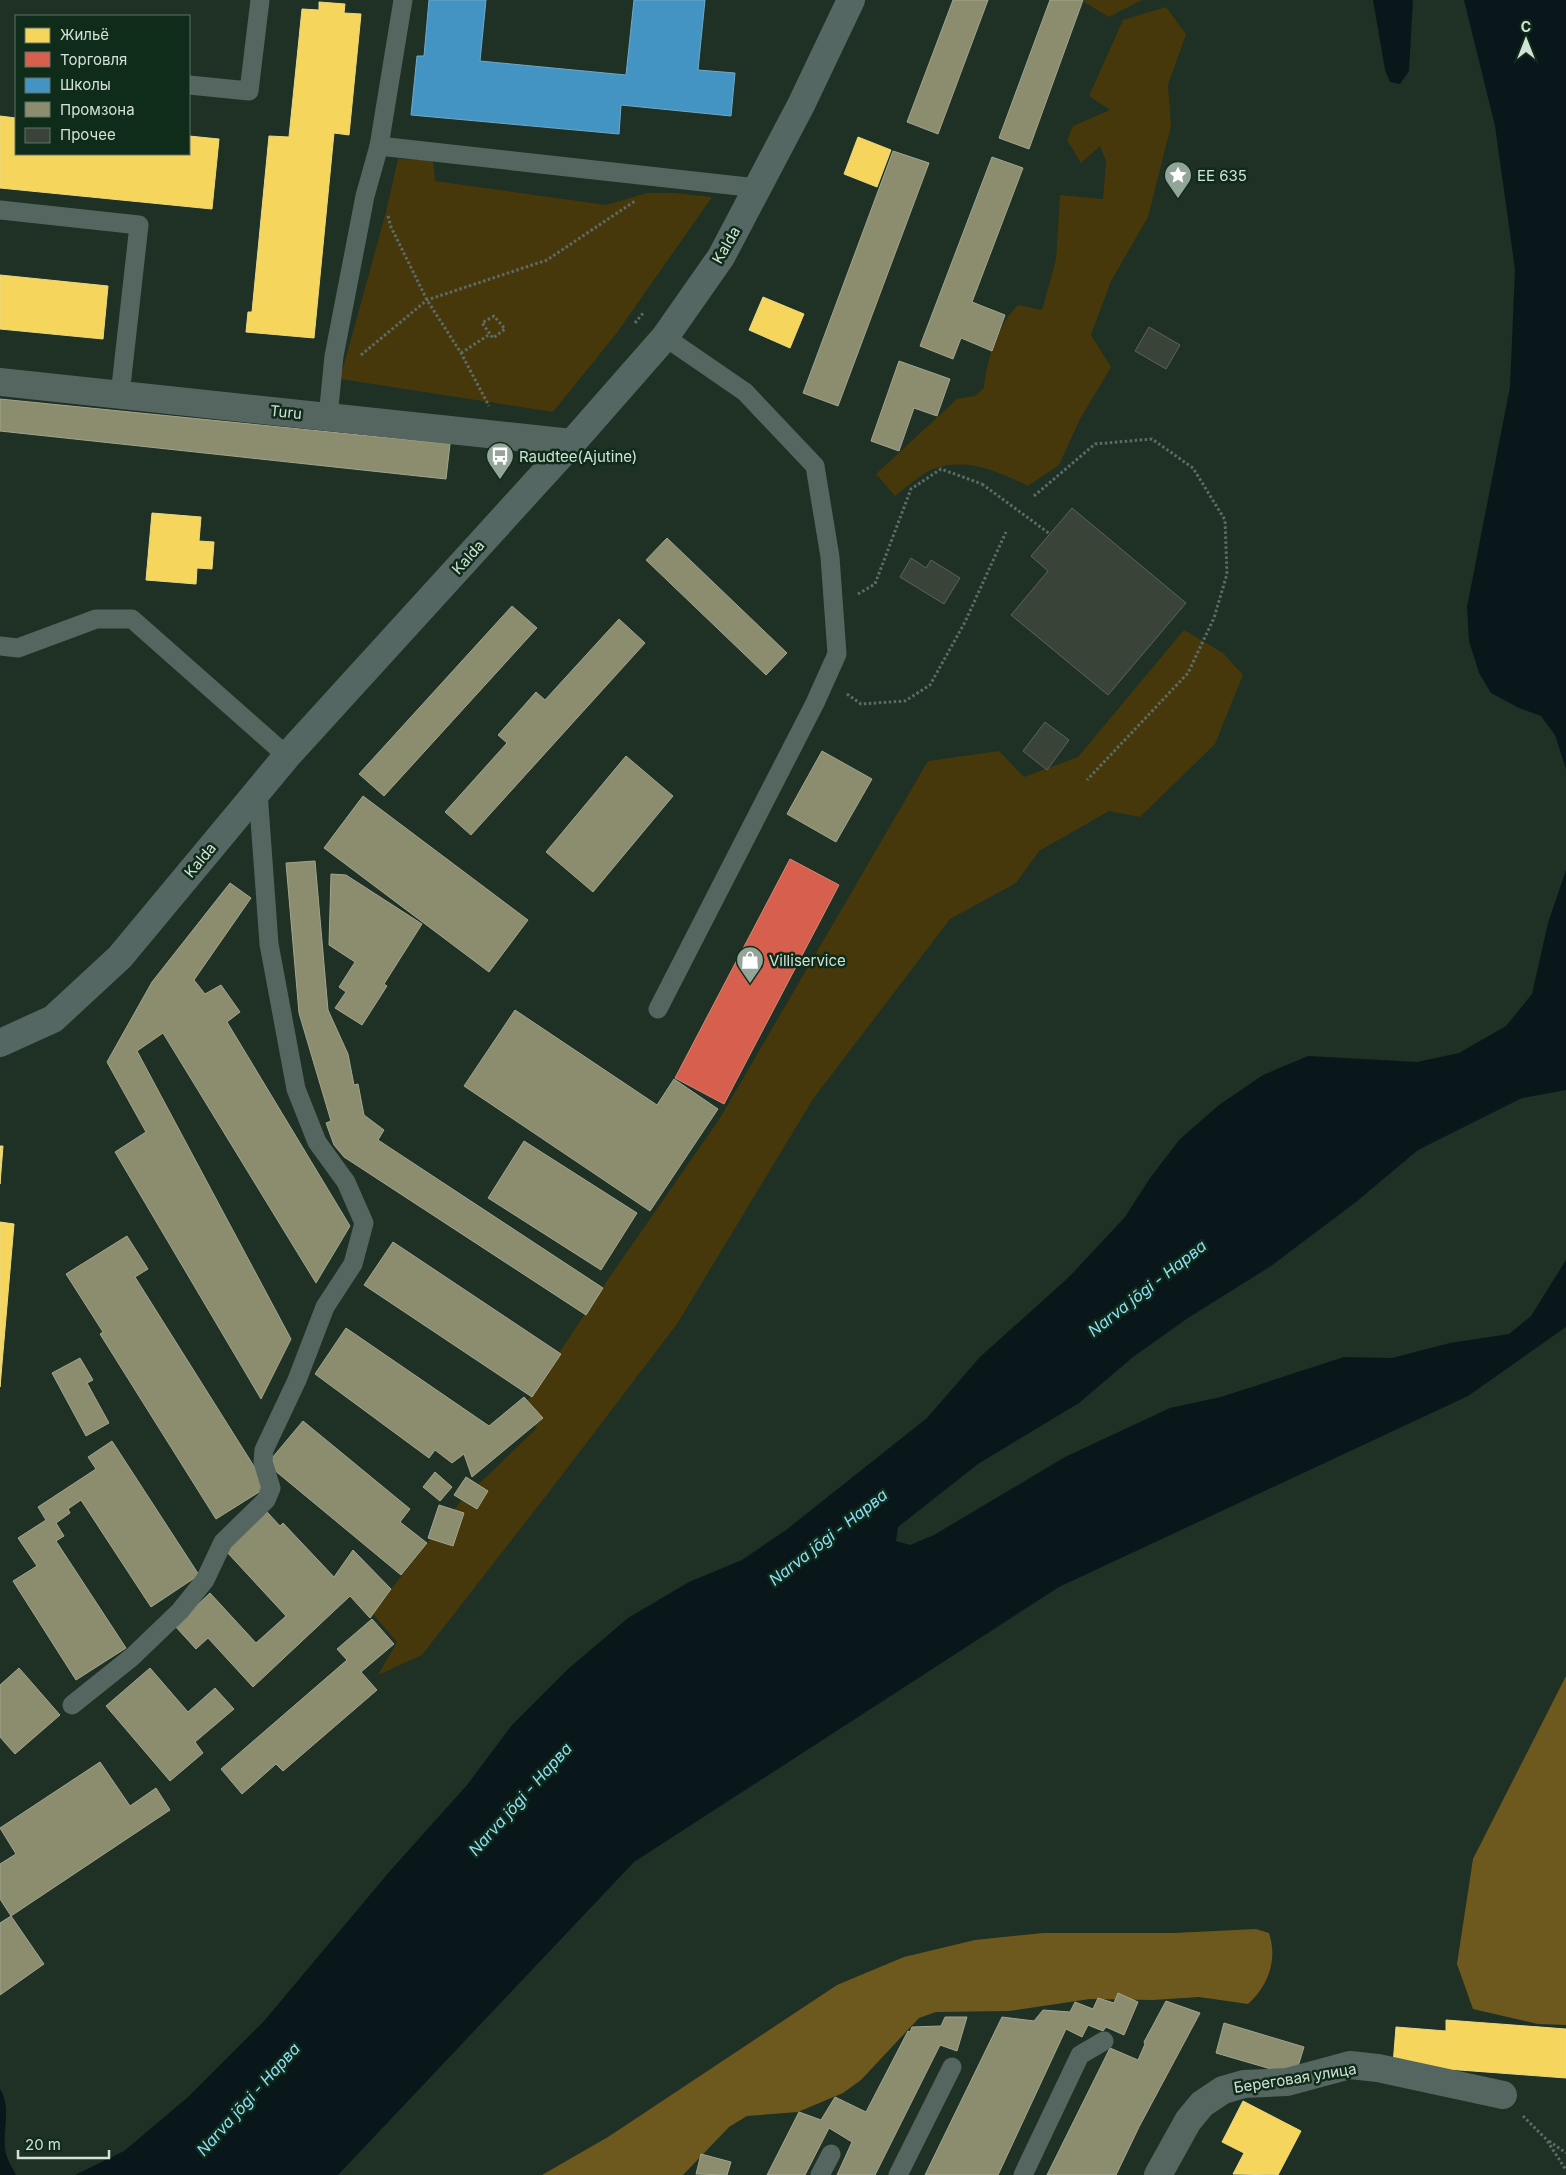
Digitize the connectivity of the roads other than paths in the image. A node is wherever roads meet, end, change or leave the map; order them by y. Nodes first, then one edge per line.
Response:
1 (260, 0) edge
2 (403, 0) edge
3 (851, 0) edge
4 (190, 85) edge
5 (379, 146) junction
6 (757, 188) junction
7 (0, 210) edge
8 (665, 337) junction
9 (0, 382) edge
10 (120, 395) junction
11 (328, 417) junction
12 (572, 442) junction
13 (0, 646) edge
14 (287, 756) junction
15 (258, 792) junction
16 (658, 1009) dead end
17 (0, 1043) edge
18 (72, 1705) dead end
19 (1104, 2041) dead end
20 (952, 2067) dead end
21 (1503, 2095) road end
22 (831, 2154) dead end
23 (820, 2175) edge
24 (898, 2175) edge
25 (1023, 2175) edge
26 (1158, 2175) edge

1 - 4 lane
2 - 5 lane
3 - 6 street, Kalda
5 - 6 lane
5 - 11 lane
6 - 8 street, Kalda
7 - 10 lane
8 - 12 street, Kalda
8 - 16 lane
9 - 10 street, Turu
10 - 11 street, Turu
11 - 12 street, Turu
12 - 14 street, Kalda
13 - 14 lane
14 - 15 street, Kalda
15 - 17 street, Kalda
15 - 18 lane
19 - 25 lane
20 - 24 lane
21 - 26 street, Береговая улица
22 - 23 lane

